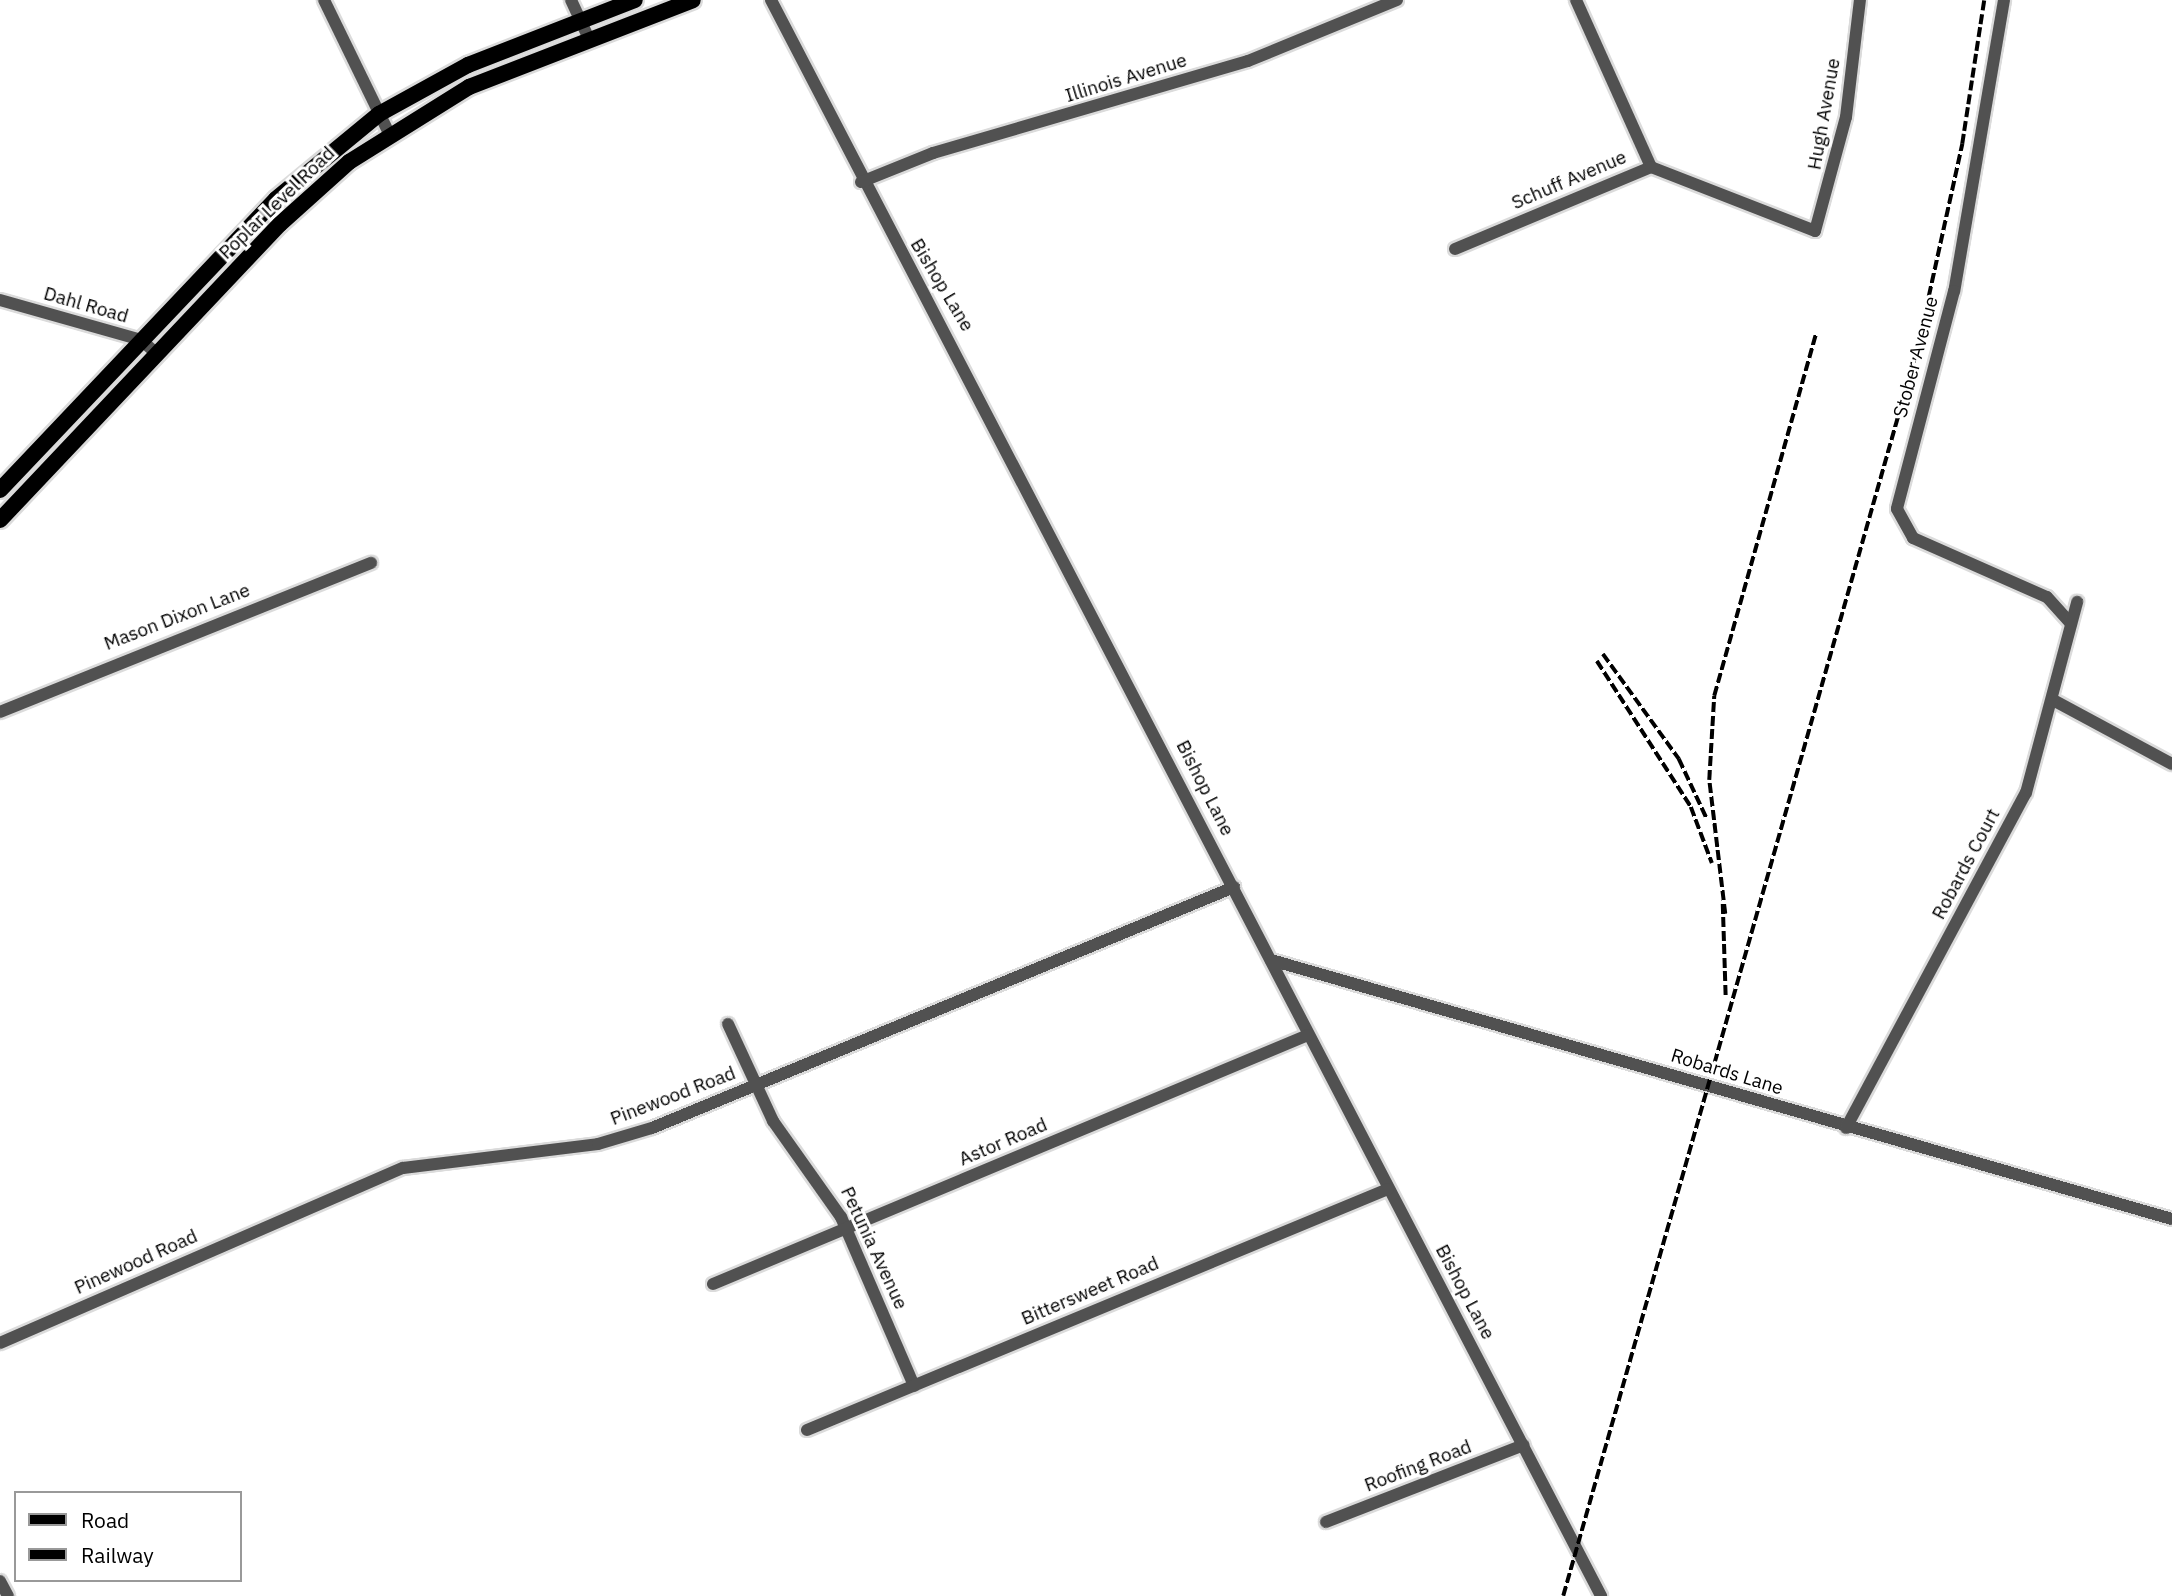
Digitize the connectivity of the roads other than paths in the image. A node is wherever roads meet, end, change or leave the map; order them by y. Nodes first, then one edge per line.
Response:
1 (324, 0) edge
2 (571, 0) edge
3 (635, 0) edge
4 (693, 0) edge
5 (771, 0) edge
6 (1397, 0) edge
7 (1576, 0) edge
8 (1860, 0) edge
9 (2004, 0) edge
10 (581, 20) junction
11 (589, 39) junction
12 (379, 114) junction
13 (389, 133) junction
14 (1651, 167) junction
15 (861, 182) junction
16 (1815, 231) joint
17 (1455, 249) dead end
18 (0, 300) edge
19 (141, 340) junction
20 (157, 354) junction
21 (0, 491) edge
22 (0, 520) edge
23 (371, 563) dead end
24 (2077, 602) dead end
25 (2071, 624) junction
26 (2053, 700) junction
27 (0, 712) edge
28 (2172, 764) edge
29 (1234, 887) junction
30 (1270, 960) junction
31 (728, 1024) dead end
32 (1308, 1035) junction
33 (758, 1084) junction
34 (1846, 1128) junction
35 (1388, 1189) junction
36 (2172, 1220) edge
37 (845, 1228) junction
38 (713, 1284) dead end
39 (0, 1343) edge
40 (914, 1385) junction
41 (807, 1430) dead end
42 (1523, 1445) junction
43 (1326, 1522) dead end
44 (0, 1581) edge
45 (8, 1596) edge
46 (1601, 1596) edge

1 - 12 street
2 - 10 street
3 - 10 main road, Poplar Level Road
4 - 11 main road, Poplar Level Road
5 - 15 street, Bishop Lane
6 - 15 street, Illinois Avenue
7 - 14 street
8 - 16 street, Hugh Avenue
9 - 25 street, Stober Avenue
10 - 11 street
10 - 12 main road, Poplar Level Road
11 - 13 main road, Poplar Level Road
12 - 13 street
12 - 19 main road, Poplar Level Road
13 - 20 main road, Poplar Level Road
14 - 16 street, Schuff Avenue
14 - 17 street, Schuff Avenue
15 - 29 street, Bishop Lane
18 - 19 street, Dahl Road
19 - 20 street, Dahl Road
19 - 21 main road, Poplar Level Road
20 - 22 main road, Poplar Level Road
23 - 27 street, Mason Dixon Lane
24 - 25 street, Robards Court
25 - 26 street, Robards Court
26 - 28 street
26 - 34 street, Robards Court
29 - 30 street, Bishop Lane
29 - 33 street, Pinewood Road
30 - 32 street, Bishop Lane
30 - 34 street, Robards Lane
31 - 33 street, Petunia Avenue
32 - 35 street, Bishop Lane
32 - 37 street, Astor Road
33 - 37 street, Petunia Avenue
33 - 39 street, Pinewood Road
34 - 36 street, Robards Lane
35 - 40 street, Bittersweet Road
35 - 42 street, Bishop Lane
37 - 38 street, Astor Road
37 - 40 street, Petunia Avenue
40 - 41 street, Bittersweet Road
42 - 43 street, Roofing Road
42 - 46 street, Bishop Lane
44 - 45 street

